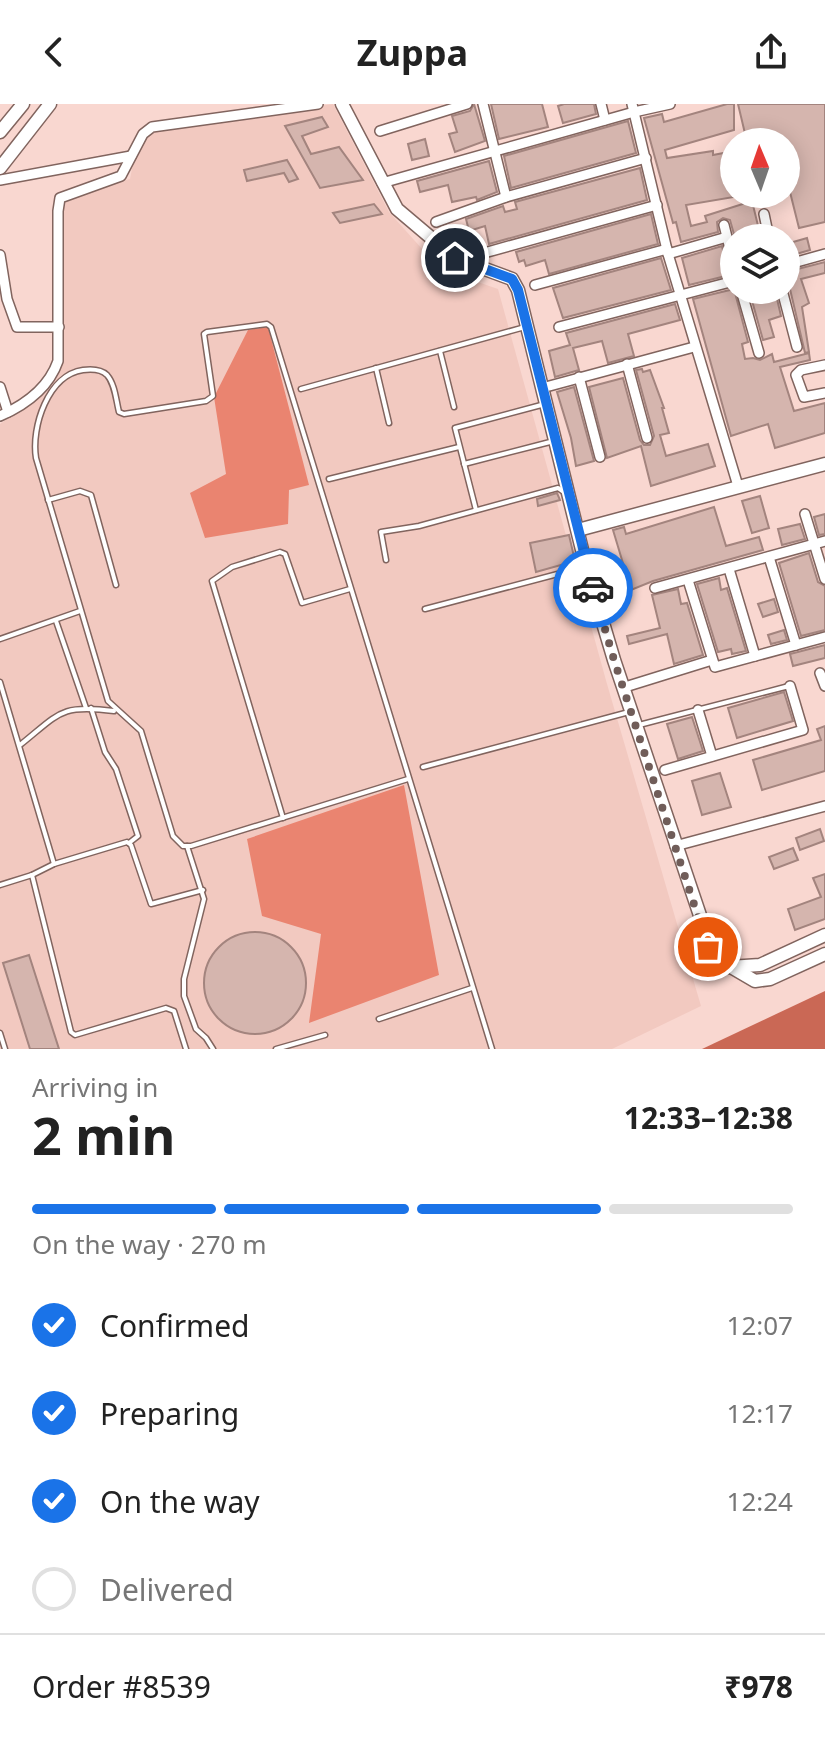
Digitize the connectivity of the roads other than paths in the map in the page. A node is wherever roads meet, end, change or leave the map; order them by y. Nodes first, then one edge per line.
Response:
1 (50, 104) edge
2 (318, 104) edge
3 (342, 104) edge
4 (467, 104) edge
5 (483, 104) edge
6 (601, 104) edge
7 (670, 104) edge
8 (17, 106) edge
9 (633, 108) edge
10 (605, 120) junction
11 (380, 131) dead end
12 (0, 132) edge
13 (496, 150) junction
14 (131, 156) junction
15 (646, 158) junction
16 (0, 168) edge
17 (0, 180) edge
18 (382, 183) junction
19 (506, 197) junction
20 (657, 205) junction
21 (764, 214) dead end
22 (436, 222) dead end
23 (766, 224) edge
24 (720, 239) edge
25 (667, 252) junction
26 (484, 253) dead end
27 (825, 254) edge
28 (0, 255) edge
29 (800, 261) edge
30 (535, 285) dead end
31 (720, 285) edge
32 (681, 296) junction
33 (745, 304) edge
34 (786, 304) edge
35 (59, 327) junction
36 (527, 327) junction
37 (559, 327) dead end
38 (694, 347) junction
39 (797, 347) dead end
40 (440, 351) junction
41 (759, 353) dead end
42 (627, 364) junction
43 (825, 365) edge
44 (376, 368) junction
45 (579, 377) junction
46 (0, 387) edge
47 (542, 388) junction
48 (301, 389) dead end
49 (825, 393) edge
50 (546, 404) junction
51 (454, 407) dead end
52 (4, 414) edge
53 (389, 423) dead end
54 (647, 438) dead end
55 (554, 441) junction
56 (459, 447) junction
57 (600, 457) dead end
58 (464, 464) junction
59 (825, 464) edge
60 (329, 479) dead end
61 (738, 486) junction
62 (48, 500) junction
63 (476, 510) junction
64 (805, 514) dead end
65 (576, 530) junction
66 (820, 543) edge
67 (769, 557) junction
68 (386, 560) dead end
69 (586, 566) junction
70 (729, 569) junction
71 (825, 579) edge
72 (688, 580) junction
73 (116, 585) dead end
74 (655, 588) dead end
75 (350, 589) junction
76 (425, 609) dead end
77 (80, 611) junction
78 (56, 621) junction
79 (825, 637) edge
80 (0, 639) edge
81 (796, 645) junction
82 (755, 656) junction
83 (712, 660) junction
84 (820, 673) dead end
85 (0, 682) edge
86 (790, 686) joint
87 (825, 686) edge
88 (625, 687) junction
89 (88, 708) junction
90 (698, 710) junction
91 (117, 711) junction
92 (632, 711) junction
93 (636, 726) junction
94 (20, 746) junction
95 (712, 756) junction
96 (423, 767) dead end
97 (665, 770) dead end
98 (408, 779) junction
99 (825, 806) edge
100 (283, 818) junction
101 (129, 843) junction
102 (187, 846) junction
103 (675, 846) junction
104 (54, 864) junction
105 (32, 875) junction
106 (0, 885) edge
107 (203, 890) junction
108 (825, 935) edge
109 (825, 954) edge
110 (726, 967) junction
111 (473, 988) junction
112 (379, 1019) dead end
113 (0, 1033) edge
114 (325, 1035) dead end
115 (5, 1049) edge
116 (186, 1049) edge
117 (213, 1049) edge
118 (276, 1049) edge
119 (492, 1049) edge

1 - 16 street
2 - 14 street
3 - 18 street
4 - 11 street
5 - 13 street
6 - 10 street
7 - 9 street
8 - 12 street
9 - 10 street
9 - 15 street
10 - 13 street
13 - 18 street
13 - 19 street
14 - 17 street
14 - 35 street
15 - 19 street
15 - 20 street
18 - 36 street
19 - 22 street
20 - 25 street
20 - 26 street
21 - 23 street
24 - 25 street
25 - 30 street
25 - 32 street
27 - 29 street
28 - 35 street
31 - 32 street
32 - 37 street
32 - 38 street
33 - 41 street
34 - 39 street
35 - 52 street
36 - 40 lane
36 - 47 street
38 - 42 street
38 - 61 street
40 - 44 lane
40 - 51 lane
42 - 45 street
42 - 54 street
43 - 49 street
44 - 48 lane
44 - 53 lane
45 - 47 street
45 - 57 street
46 - 52 street
47 - 50 street
50 - 55 street
50 - 56 lane
55 - 58 lane
55 - 65 street
56 - 58 lane
56 - 60 lane
58 - 63 lane
59 - 61 street
61 - 65 street
62 - 73 lane
62 - 75 lane
62 - 77 lane
63 - 65 lane
63 - 68 lane
64 - 66 street
65 - 69 street
66 - 67 street
66 - 71 street
67 - 70 street
67 - 81 street
69 - 76 lane
69 - 88 street
70 - 72 street
70 - 82 street
72 - 74 street
72 - 83 street
75 - 98 lane
75 - 100 lane
77 - 78 lane
77 - 91 lane
78 - 80 lane
78 - 89 lane
79 - 81 street
81 - 82 street
82 - 83 street
83 - 88 street
84 - 87 street
85 - 94 lane
86 - 90 lane
86 - 95 street
88 - 92 street
89 - 91 lane
89 - 94 lane
89 - 101 lane
90 - 93 lane
90 - 95 street
91 - 102 lane
92 - 93 street
92 - 96 lane
93 - 103 street
94 - 104 lane
95 - 97 street
98 - 100 lane
98 - 111 lane
99 - 103 street
100 - 102 lane
101 - 104 lane
101 - 107 lane
102 - 107 lane
103 - 110 street
104 - 105 lane
105 - 106 lane
105 - 116 lane
107 - 117 lane
108 - 110 street
109 - 110 street
111 - 112 lane
111 - 119 lane
113 - 115 lane
114 - 118 lane

